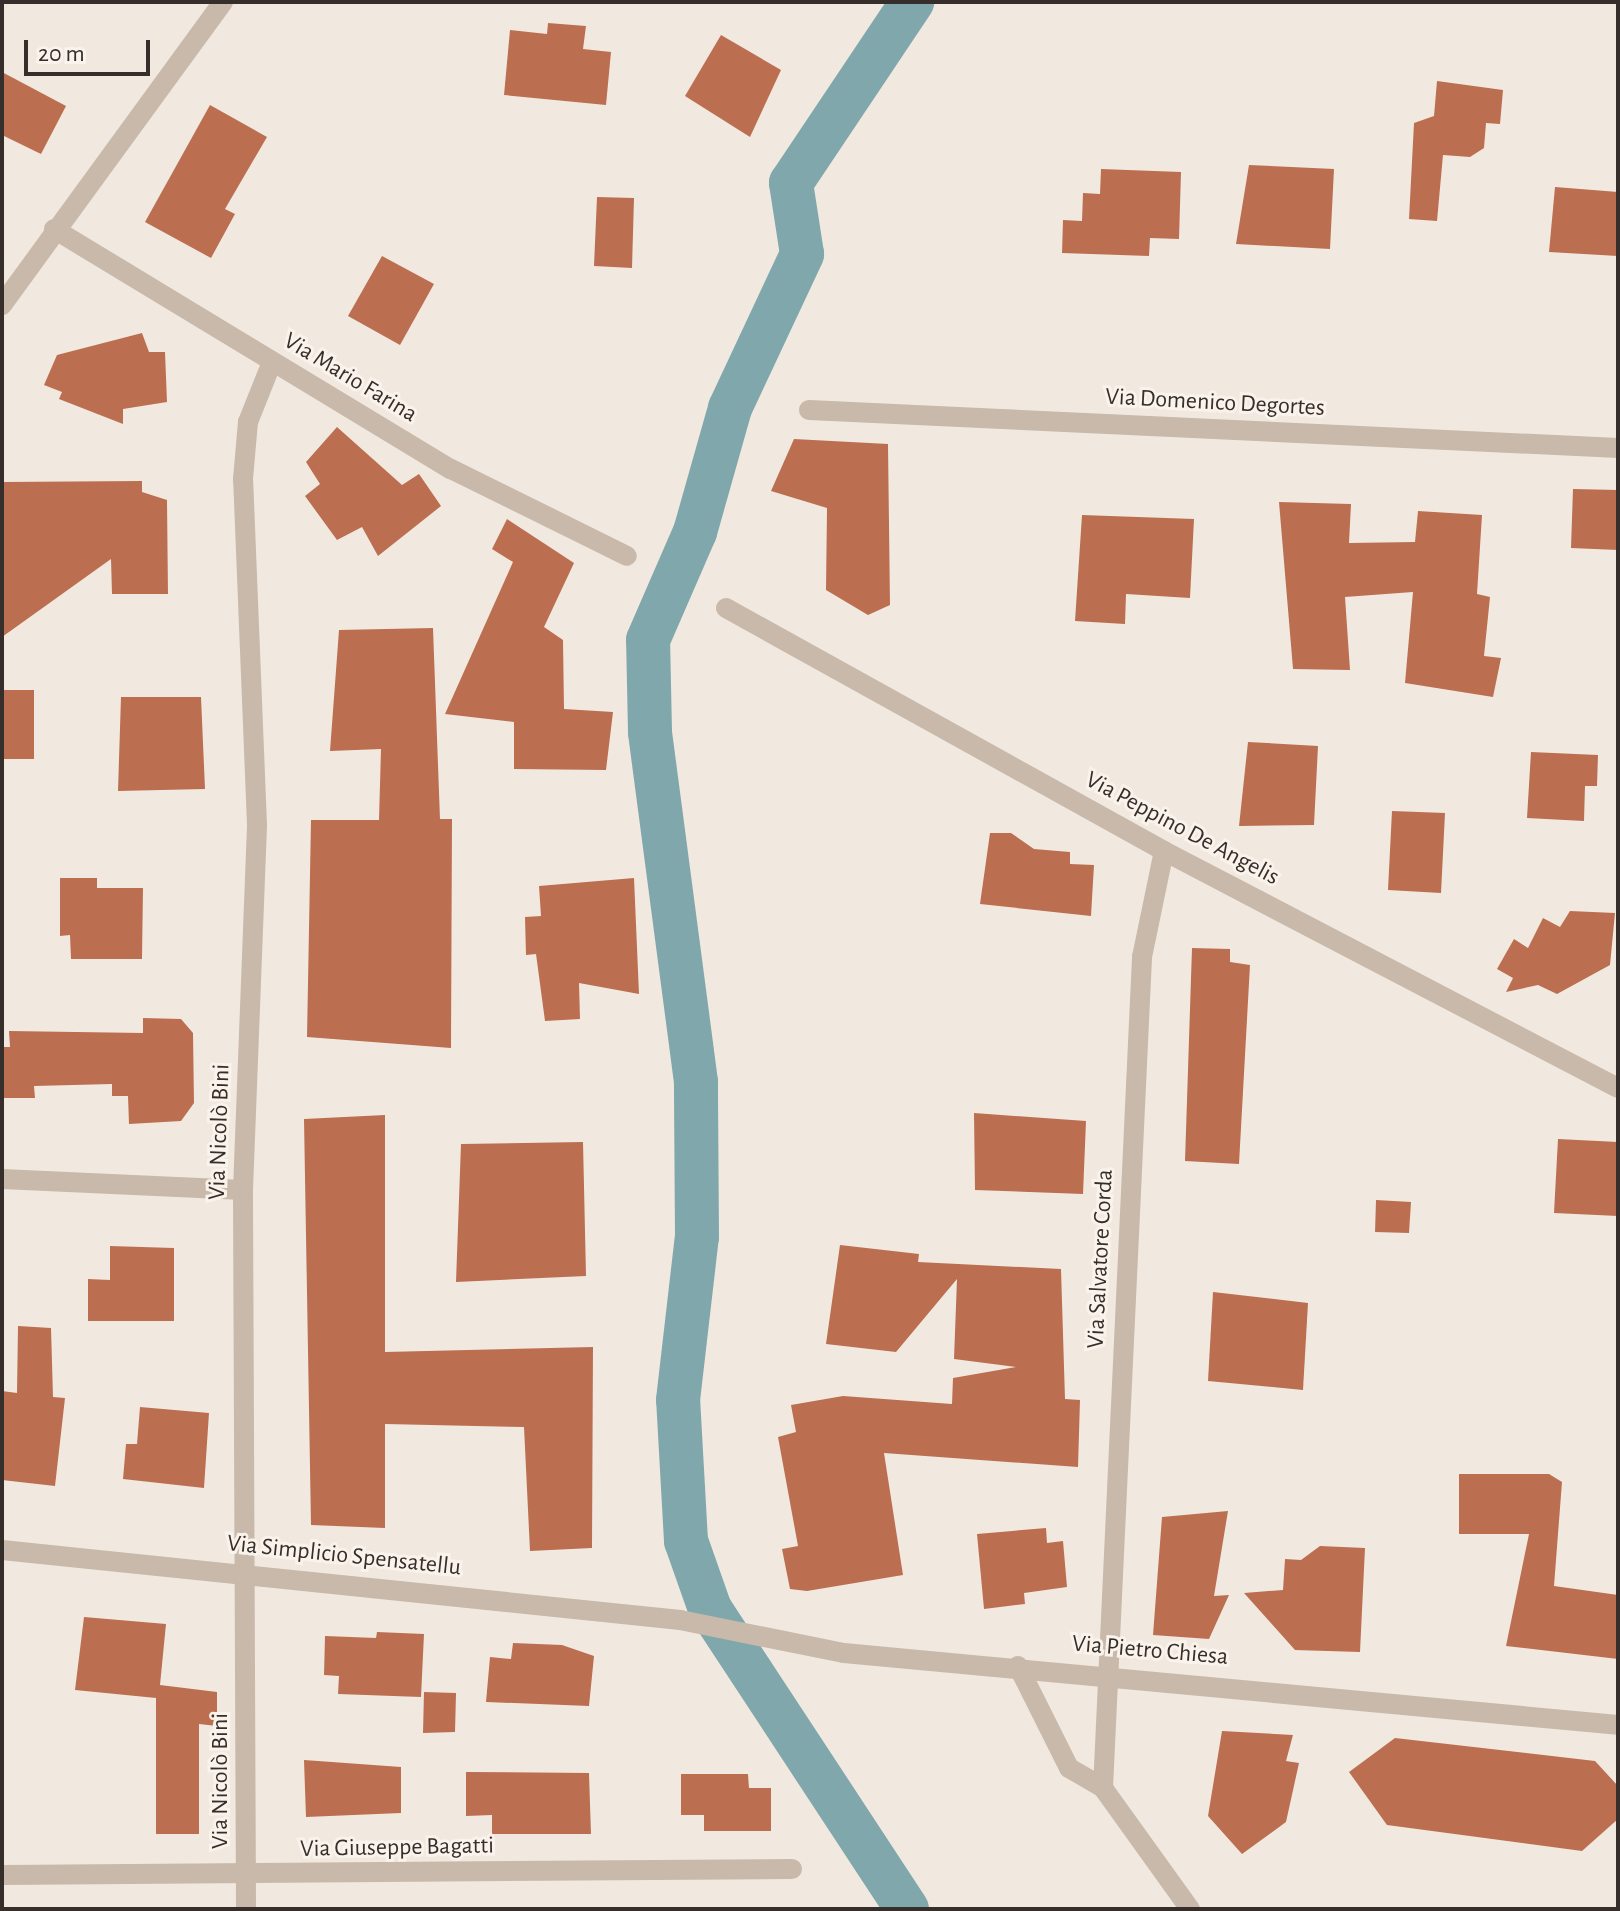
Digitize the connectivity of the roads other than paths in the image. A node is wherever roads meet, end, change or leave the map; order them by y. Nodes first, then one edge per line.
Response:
1 (223, 2) edge
2 (54, 229) junction
3 (2, 305) edge
4 (272, 362) junction
5 (809, 410) dead end
6 (1618, 448) edge
7 (627, 556) dead end
8 (726, 608) dead end
9 (1164, 851) junction
10 (1618, 1088) edge
11 (2, 1179) edge
12 (243, 1190) junction
13 (2, 1550) edge
14 (247, 1571) junction
15 (680, 1620) joint
16 (1018, 1666) junction
17 (1105, 1672) junction
18 (1618, 1725) edge
19 (1103, 1788) junction
20 (792, 1869) dead end
21 (2, 1875) edge
22 (247, 1875) junction
23 (246, 1909) edge
24 (1190, 1909) edge

1 - 2 street
2 - 3 street
2 - 4 street, Via Mario Farina
4 - 7 street, Via Mario Farina
4 - 12 street, Via Nicolò Bini
5 - 6 street, Via Domenico Degortes
8 - 9 street, Via Peppino De Angelis
9 - 10 street, Via Peppino De Angelis
9 - 17 street, Via Salvatore Corda
11 - 12 street
12 - 14 street, Via Nicolò Bini
13 - 14 street, Via Simplicio Spensatellu
14 - 15 street, Via Simplicio Spensatellu
14 - 22 street, Via Nicolò Bini
15 - 16 street, Via Pietro Chiesa
16 - 17 street, Via Pietro Chiesa
16 - 19 street
17 - 18 street, Via Pietro Chiesa
17 - 19 street, Via Salvatore Corda
19 - 24 street
20 - 22 street, Via Giuseppe Bagatti
21 - 22 street, Via Giuseppe Bagatti
22 - 23 street, Via Nicolò Bini

